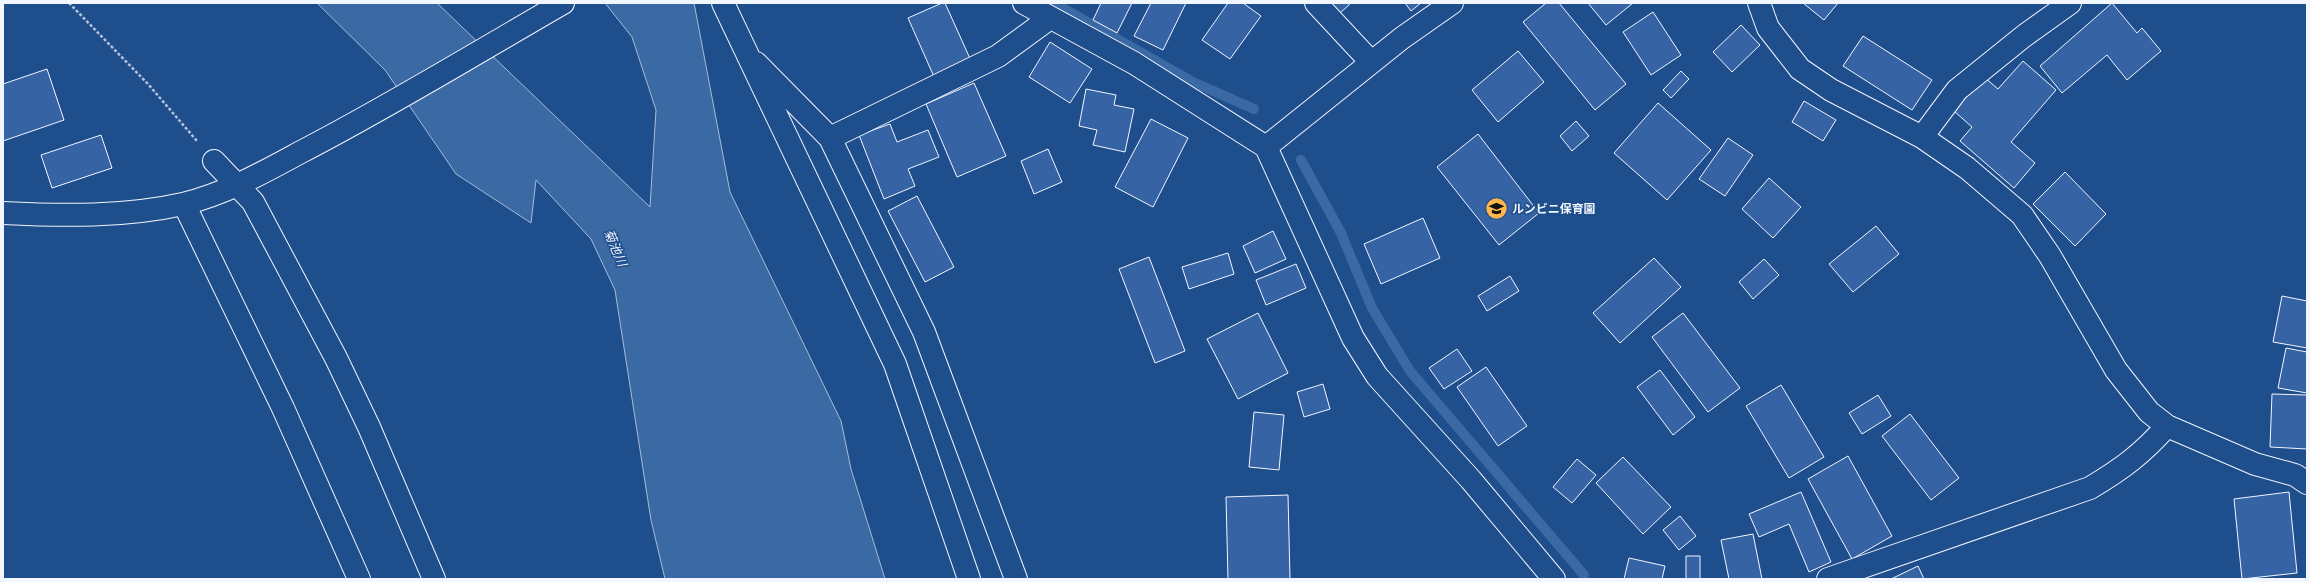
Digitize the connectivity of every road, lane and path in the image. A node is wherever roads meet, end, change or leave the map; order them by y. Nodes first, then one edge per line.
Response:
1 (69, 3) edge
2 (563, 3) edge
3 (723, 3) edge
4 (1024, 3) edge
5 (1316, 3) edge
6 (1452, 3) edge
7 (1759, 3) edge
8 (2070, 3) edge
9 (1050, 18) junction
10 (745, 53) junction
11 (1371, 62) junction
12 (1922, 137) junction
13 (830, 138) junction
14 (1266, 147) junction
15 (214, 161) joint
16 (241, 183) junction
17 (184, 204) junction
18 (3, 213) edge
19 (2167, 426) junction
20 (2303, 476) edge
21 (359, 579) edge
22 (434, 579) edge
23 (968, 579) edge
24 (1016, 579) edge
25 (1554, 579) edge
26 (1828, 579) edge

1 - 15 path
2 - 16 street
3 - 10 street
4 - 9 street
5 - 11 street
6 - 11 street
7 - 12 street
8 - 12 street
9 - 13 street
9 - 14 street
10 - 13 street
10 - 23 street
11 - 14 street
12 - 19 street
13 - 24 street
14 - 25 street
15 - 16 street
16 - 17 street
16 - 22 street
17 - 18 street
17 - 21 street
19 - 20 street
19 - 26 street

